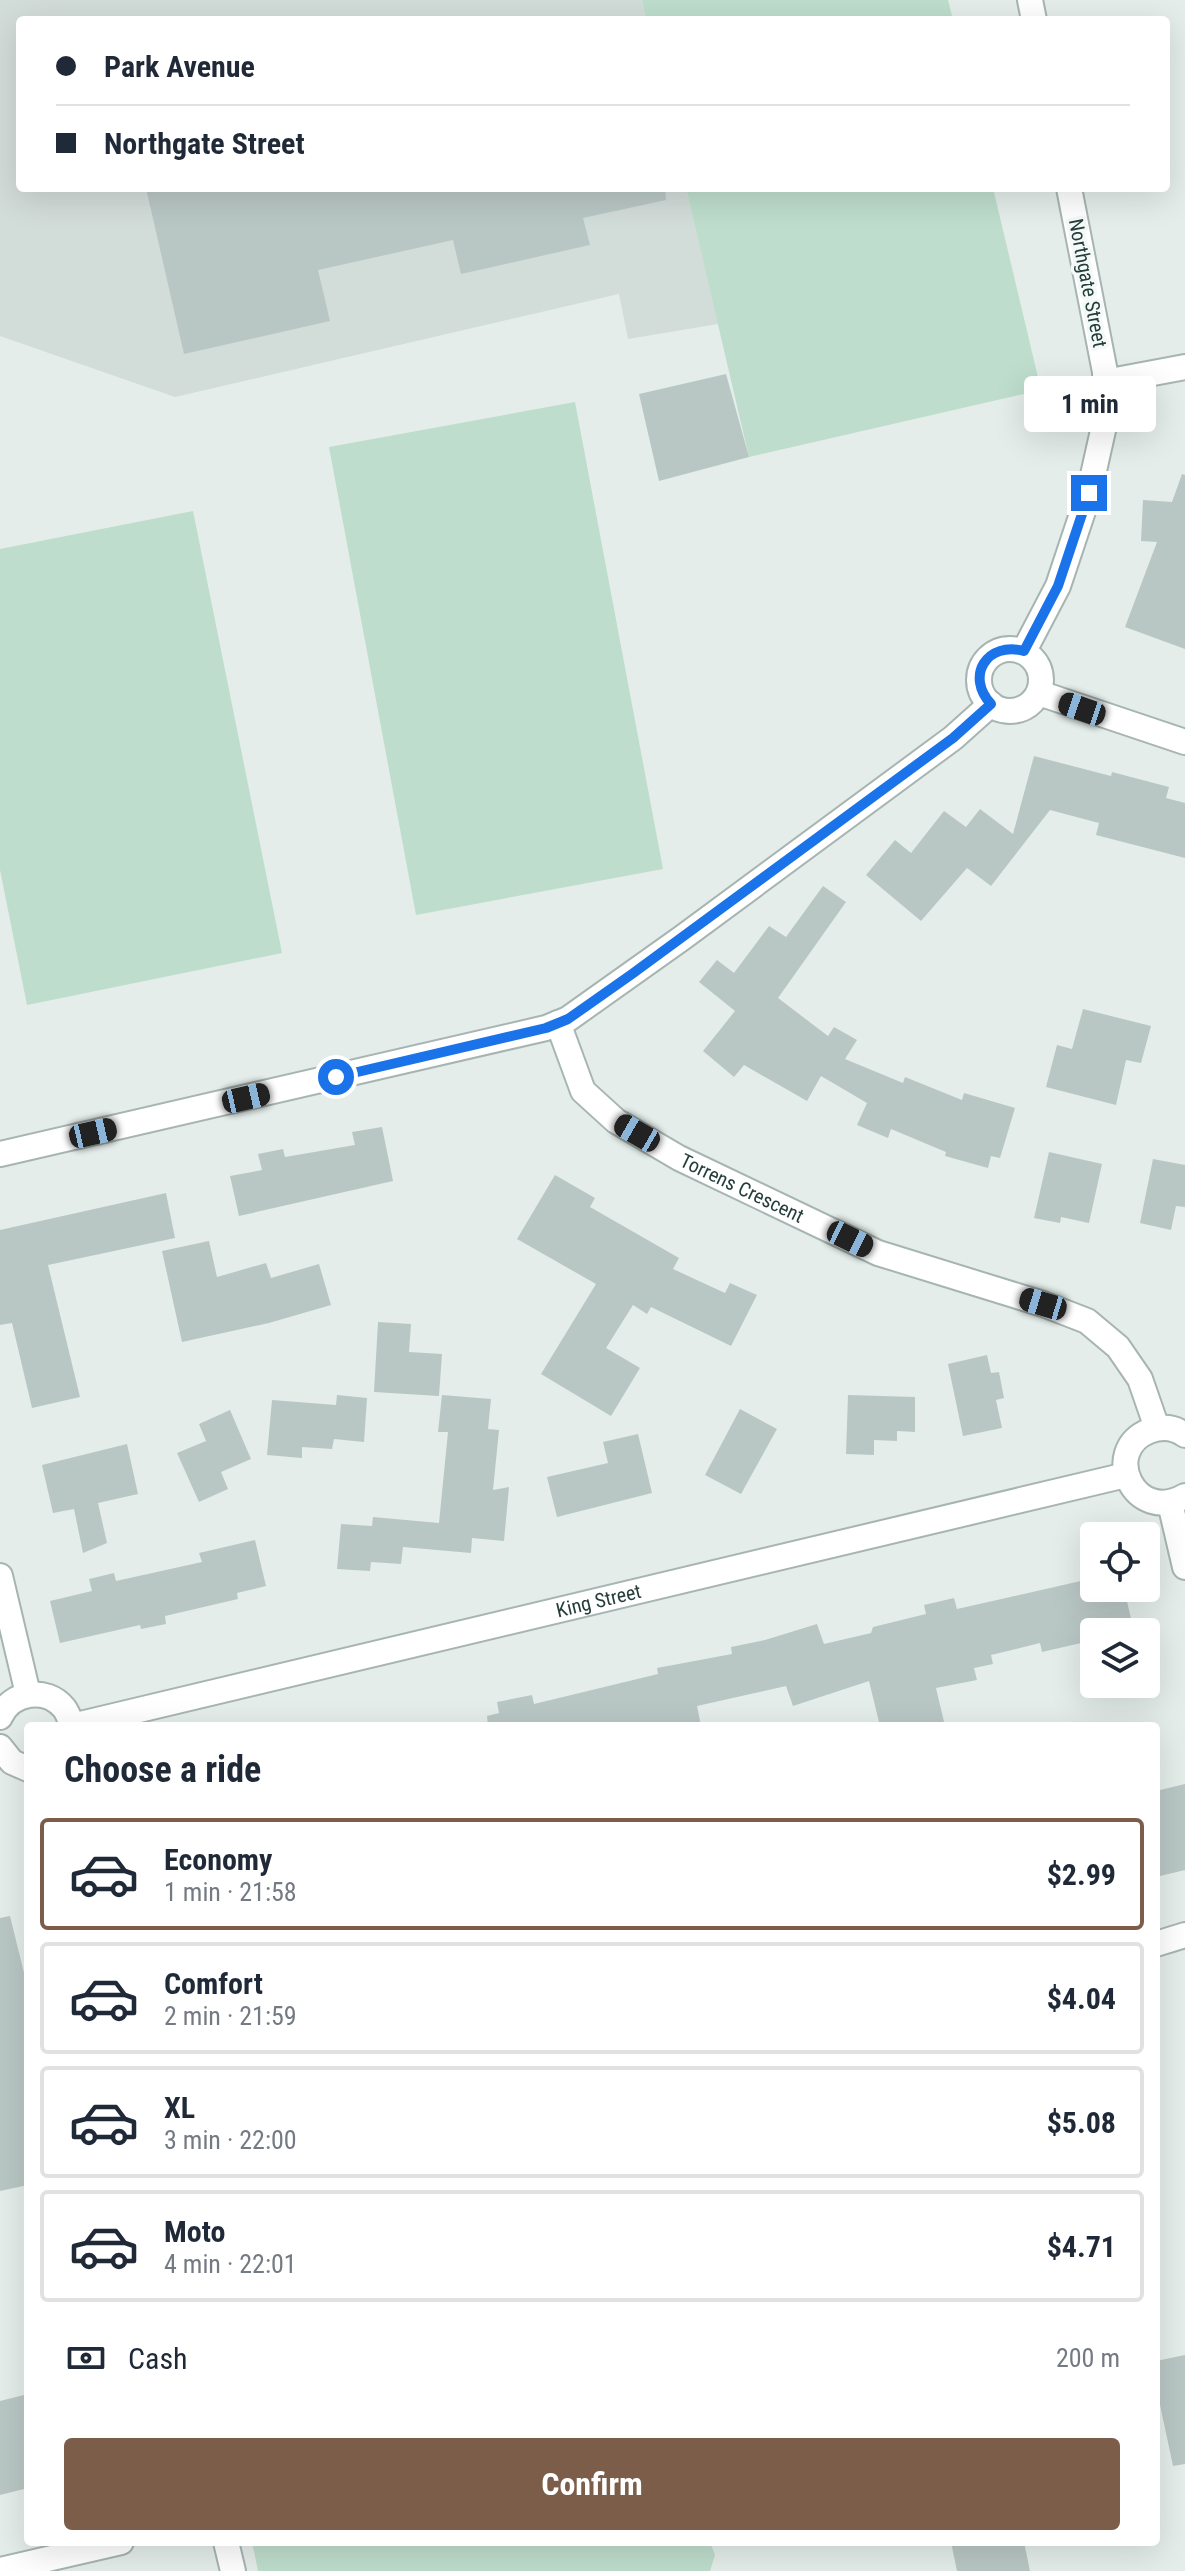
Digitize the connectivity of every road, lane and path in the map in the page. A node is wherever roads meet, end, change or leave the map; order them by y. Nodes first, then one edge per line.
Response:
1 (1070, 192) edge
2 (1185, 367) edge
3 (1105, 382) junction
4 (1024, 651) junction
5 (1039, 693) junction
6 (991, 704) junction
7 (1185, 742) edge
8 (558, 1023) junction
9 (0, 1154) edge
10 (1157, 1428) junction
11 (1185, 1435) edge
12 (1126, 1475) junction
13 (1177, 1500) edge
14 (1185, 1567) edge
15 (0, 1576) edge
16 (28, 1694) junction
17 (0, 1717) edge
18 (70, 1722) edge
19 (89, 1722) edge
20 (0, 1747) edge
21 (24, 1767) edge
22 (1185, 1935) edge
23 (1160, 1943) edge
24 (104, 2546) edge
25 (227, 2546) edge
26 (0, 2570) edge
27 (233, 2571) edge

1 - 3 street, Northgate Street
2 - 3 street
3 - 4 street, Northgate Street
4 - 5 street
4 - 6 street
5 - 6 street
5 - 7 street
6 - 8 street
8 - 9 street
8 - 10 street, Torrens Crescent
10 - 11 street
10 - 12 street
12 - 13 street
12 - 19 street, King Street
13 - 14 street
15 - 16 street
16 - 17 street
16 - 18 street
20 - 21 street
22 - 23 street
24 - 26 street
25 - 27 street

